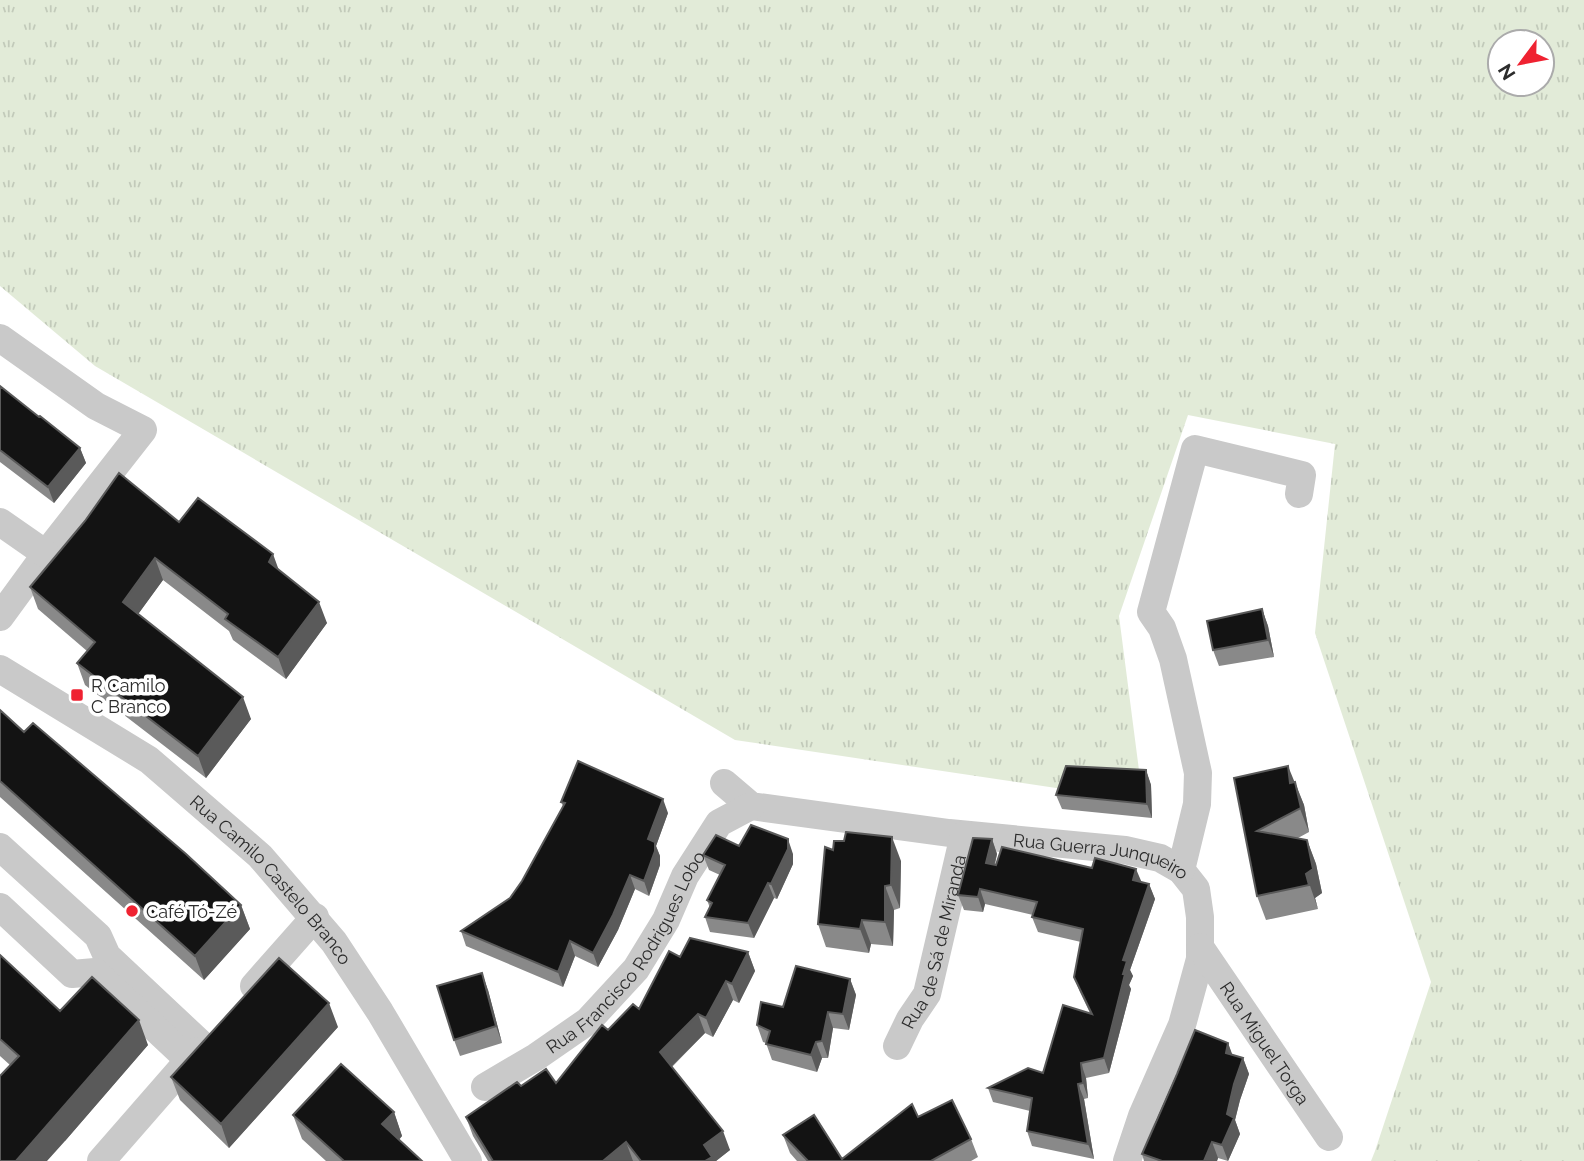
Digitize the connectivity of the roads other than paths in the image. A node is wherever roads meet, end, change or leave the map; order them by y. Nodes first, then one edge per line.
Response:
1 (0, 338) edge
2 (1299, 494) dead end
3 (0, 522) edge
4 (46, 554) junction
5 (0, 617) edge
6 (0, 669) edge
7 (724, 783) dead end
8 (751, 806) junction
9 (964, 835) junction
10 (0, 847) edge
11 (1181, 870) junction
12 (0, 907) edge
13 (315, 917) junction
14 (1200, 947) junction
15 (212, 1034) junction
16 (897, 1046) dead end
17 (485, 1087) dead end
18 (1329, 1138) dead end
19 (101, 1161) edge
20 (468, 1161) edge
21 (1127, 1161) edge

1 - 4 street
2 - 11 street
3 - 4 street
4 - 5 street
6 - 13 street, Rua Camilo Castelo Branco
7 - 8 street
8 - 9 street, Rua Guerra Junqueiro
8 - 17 street, Rua Francisco Rodrigues Lobo
9 - 11 street, Rua Guerra Junqueiro
9 - 16 street, Rua de Sá de Miranda
10 - 15 street
11 - 14 street, Rua Guerra Junqueiro
12 - 15 street
13 - 15 street
13 - 20 street, Rua Camilo Castelo Branco
14 - 18 street, Rua Miguel Torga
14 - 21 street, Rua Guerra Junqueiro
15 - 19 street

